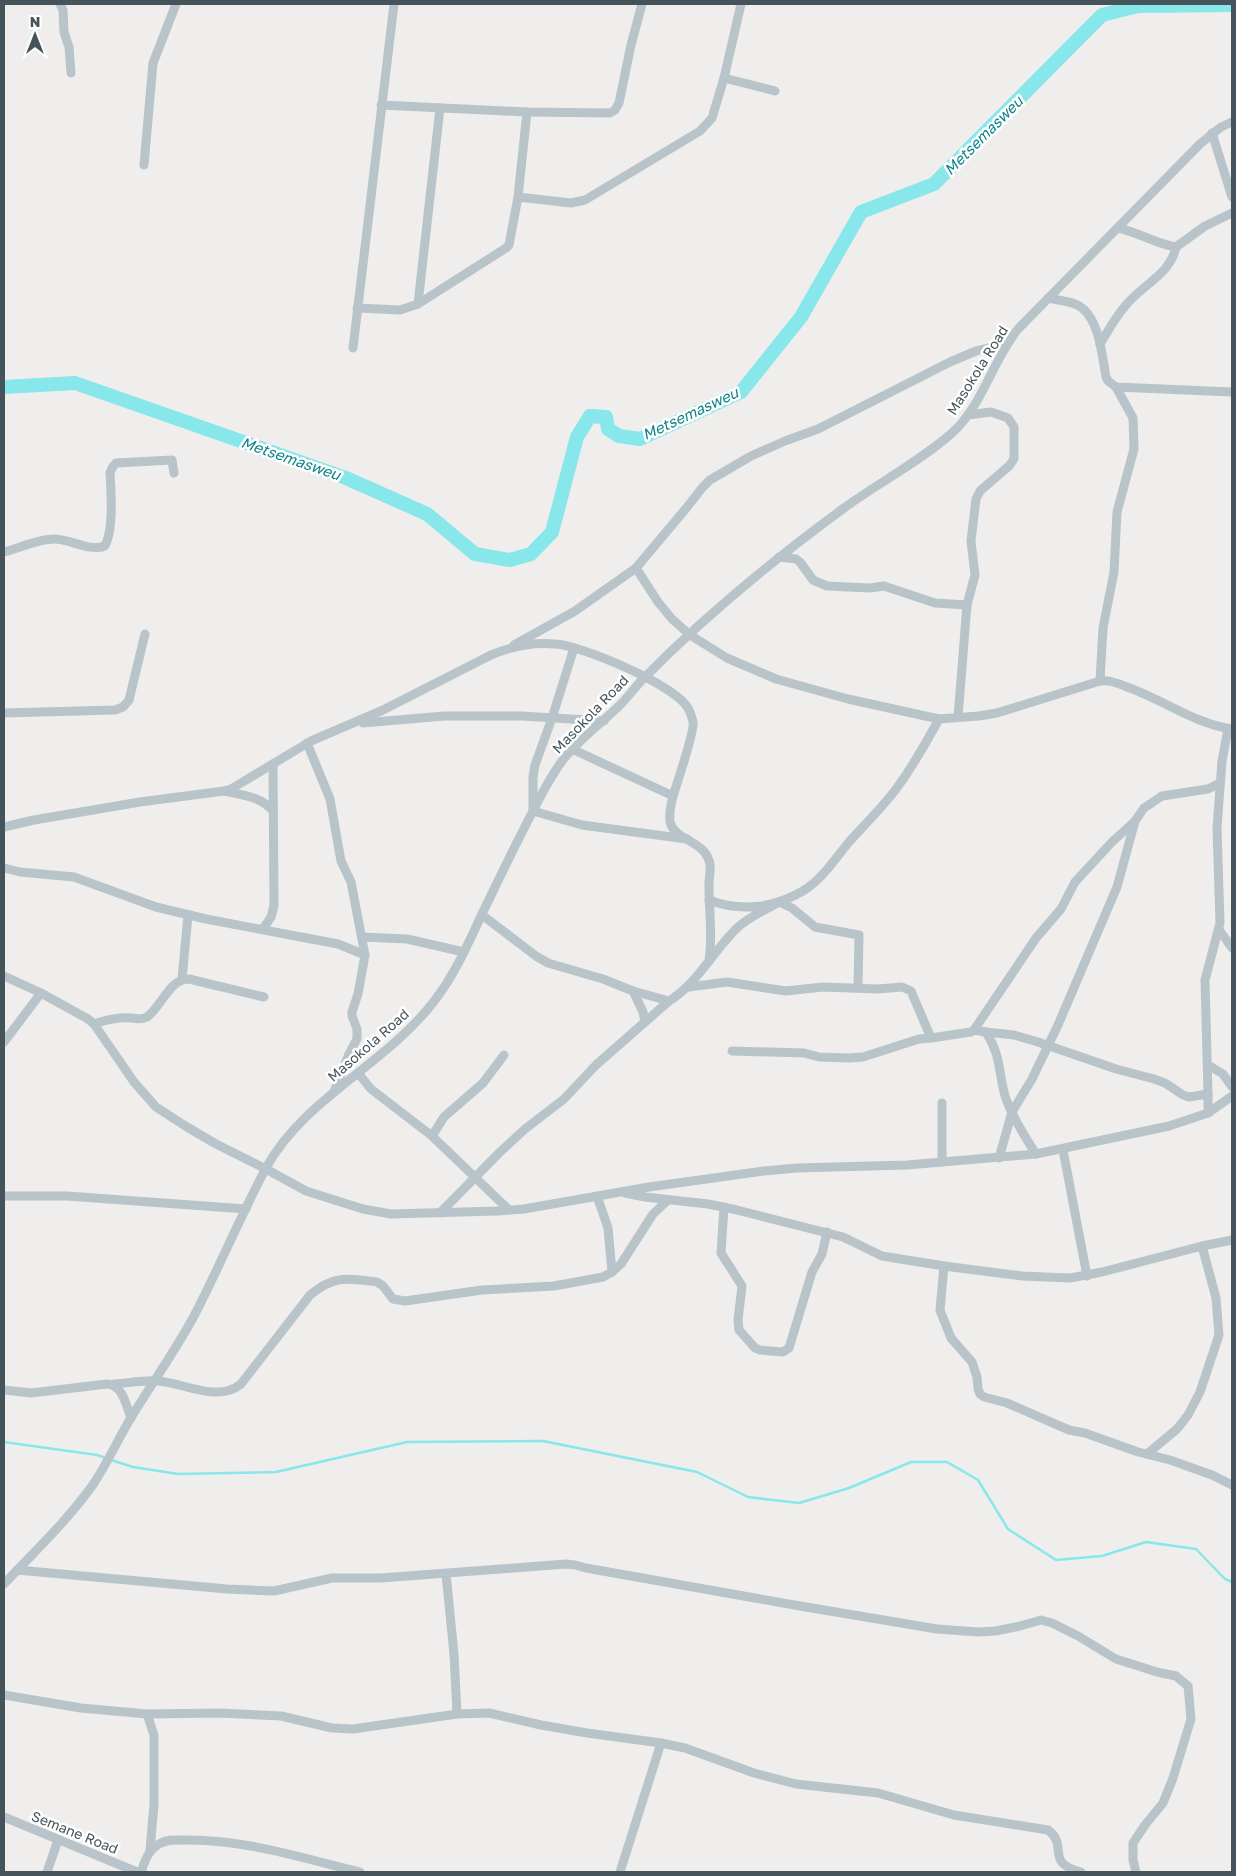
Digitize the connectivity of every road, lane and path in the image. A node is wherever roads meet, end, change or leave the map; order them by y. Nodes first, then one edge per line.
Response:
1 (60, 4) edge
2 (176, 4) edge
3 (394, 4) edge
4 (642, 4) edge
5 (741, 4) edge
6 (71, 73) dead end
7 (724, 78) junction
8 (775, 91) dead end
9 (381, 105) junction
10 (440, 108) junction
11 (527, 112) junction
12 (1232, 122) edge
13 (1212, 133) junction
14 (144, 164) dead end
15 (518, 197) junction
16 (1232, 197) edge
17 (1232, 213) edge
18 (1118, 228) junction
19 (1176, 247) junction
20 (1048, 298) junction
21 (418, 304) junction
22 (357, 308) junction
23 (1007, 343) junction
24 (1100, 344) junction
25 (352, 348) dead end
26 (1116, 387) junction
27 (1232, 392) edge
28 (968, 415) junction
29 (174, 473) dead end
30 (4, 552) edge
31 (779, 556) junction
32 (636, 568) junction
33 (967, 606) junction
34 (145, 634) dead end
35 (690, 635) junction
36 (509, 648) junction
37 (574, 648) junction
38 (646, 676) junction
39 (1100, 681) junction
40 (4, 713) edge
41 (958, 717) junction
42 (552, 718) junction
43 (939, 719) junction
44 (604, 720) junction
45 (355, 723) junction
46 (1230, 729) edge
47 (308, 743) junction
48 (572, 749) junction
49 (273, 764) junction
50 (1220, 783) junction
51 (1203, 790) junction
52 (224, 792) junction
53 (673, 796) junction
54 (1219, 800) junction
55 (273, 811) junction
56 (533, 811) junction
57 (1135, 821) junction
58 (4, 827) edge
59 (687, 839) junction
60 (4, 868) edge
61 (709, 900) junction
62 (779, 902) junction
63 (188, 915) junction
64 (482, 915) junction
65 (263, 929) junction
66 (1220, 931) junction
67 (362, 937) junction
68 (1232, 948) edge
69 (464, 952) junction
70 (365, 955) junction
71 (709, 961) junction
72 (4, 976) edge
73 (182, 979) junction
74 (689, 987) junction
75 (858, 987) junction
76 (633, 992) junction
77 (41, 993) junction
78 (264, 996) dead end
79 (670, 1002) junction
80 (646, 1022) junction
81 (94, 1024) junction
82 (974, 1030) junction
83 (986, 1032) junction
84 (931, 1038) junction
85 (4, 1042) edge
86 (1048, 1046) junction
87 (732, 1051) dead end
88 (504, 1056) dead end
89 (1208, 1064) junction
90 (358, 1073) junction
91 (1232, 1087) edge
92 (333, 1094) junction
93 (1208, 1094) junction
94 (1232, 1096) edge
95 (942, 1103) dead end
96 (1012, 1112) junction
97 (1208, 1113) junction
98 (432, 1136) junction
99 (1063, 1150) junction
100 (1036, 1154) junction
101 (999, 1158) junction
102 (942, 1162) junction
103 (266, 1169) junction
104 (477, 1177) junction
105 (620, 1192) junction
106 (4, 1196) edge
107 (597, 1196) junction
108 (668, 1200) junction
109 (724, 1207) junction
110 (246, 1210) junction
111 (509, 1210) junction
112 (440, 1213) junction
113 (827, 1232) junction
114 (1232, 1240) edge
115 (1202, 1246) junction
116 (944, 1266) junction
117 (612, 1272) junction
118 (1087, 1276) junction
119 (156, 1381) junction
120 (114, 1384) junction
121 (4, 1390) edge
122 (131, 1418) junction
123 (1147, 1454) junction
124 (1232, 1485) edge
125 (17, 1570) junction
126 (446, 1574) junction
127 (4, 1584) edge
128 (4, 1695) edge
129 (147, 1714) junction
130 (457, 1714) junction
131 (661, 1743) junction
132 (4, 1817) edge
133 (58, 1840) junction
134 (150, 1850) junction
135 (124, 1870) edge
136 (47, 1872) edge
137 (137, 1872) edge
138 (141, 1872) edge
139 (360, 1872) edge
140 (620, 1872) edge
141 (1081, 1872) edge
142 (1136, 1872) edge

1 - 6 street
2 - 14 street
3 - 9 street
4 - 11 street
5 - 7 street
7 - 8 street
7 - 15 street
9 - 10 street
9 - 22 street
10 - 11 street
10 - 21 street
11 - 15 street
12 - 13 street, Masokola Road
13 - 16 street
13 - 18 street, Masokola Road
15 - 21 street
17 - 19 street
18 - 19 street
18 - 20 street, Masokola Road
19 - 24 street
20 - 23 street, Masokola Road
20 - 24 street
21 - 22 street
22 - 25 street
23 - 28 street, Masokola Road
23 - 32 street
24 - 26 street
26 - 27 street
26 - 39 street
28 - 31 street, Masokola Road
28 - 33 street
29 - 30 street
31 - 33 street
31 - 35 street, Masokola Road
32 - 35 street
32 - 36 street
33 - 41 street
34 - 40 street
35 - 38 street, Masokola Road
35 - 43 street
36 - 37 street
36 - 45 street
37 - 38 street
37 - 42 street
38 - 44 street, Masokola Road
38 - 53 street
39 - 41 street
39 - 46 street
41 - 43 street
42 - 44 street
42 - 45 street
42 - 56 street
43 - 62 street
44 - 48 street, Masokola Road
45 - 47 street
46 - 50 street
47 - 49 street
47 - 67 street
48 - 53 street
48 - 56 street, Masokola Road
49 - 52 street
49 - 55 street
50 - 51 street
50 - 54 street
51 - 54 street
51 - 57 street
52 - 55 street
52 - 58 street
53 - 59 street
54 - 66 street
55 - 65 street
56 - 59 street
56 - 64 street, Masokola Road
57 - 82 street
57 - 86 street
59 - 61 street
60 - 63 street
61 - 62 street
61 - 71 street
62 - 71 street
62 - 75 street
63 - 65 street
63 - 73 street
64 - 69 street, Masokola Road
64 - 76 street
65 - 70 street
66 - 68 street
66 - 89 street
67 - 69 street
67 - 70 street
69 - 90 street, Masokola Road
70 - 92 street
71 - 74 street
72 - 77 street
73 - 78 street
73 - 81 street
74 - 75 street
74 - 79 street
75 - 84 street
76 - 79 street
76 - 80 street
77 - 81 street
77 - 85 street
79 - 80 street
80 - 104 street
81 - 103 street
82 - 83 street
82 - 84 street
83 - 86 street
83 - 96 street
84 - 87 street
86 - 93 street
86 - 96 street
88 - 98 street
89 - 91 street
89 - 93 street
90 - 92 street, Masokola Road
90 - 98 street
92 - 103 street, Masokola Road
93 - 97 street
94 - 97 street
95 - 102 street
96 - 100 street
96 - 101 street
97 - 99 street
98 - 104 street
99 - 100 street
99 - 118 street
100 - 101 street
101 - 102 street
102 - 105 street
103 - 110 street, Masokola Road
103 - 112 street
104 - 111 street
104 - 112 street
105 - 107 street
105 - 108 street
106 - 110 street
107 - 111 street
107 - 117 street
108 - 109 street
108 - 117 street
109 - 113 street
109 - 113 street
110 - 119 street, Masokola Road
111 - 112 street
113 - 116 street
114 - 115 street
115 - 118 street
115 - 123 street
116 - 118 street
116 - 123 street
117 - 119 street
119 - 120 street
119 - 122 street, Masokola Road
120 - 121 street
120 - 122 street
122 - 125 street, Masokola Road
123 - 124 street
125 - 126 street
125 - 127 street
126 - 130 street
126 - 142 street
128 - 129 street
129 - 130 street
129 - 134 street
130 - 131 street
131 - 140 street
131 - 141 street
132 - 133 street, Semane Road
133 - 135 street, Semane Road
133 - 136 street
134 - 138 street
134 - 139 street
135 - 137 street, Semane Road

